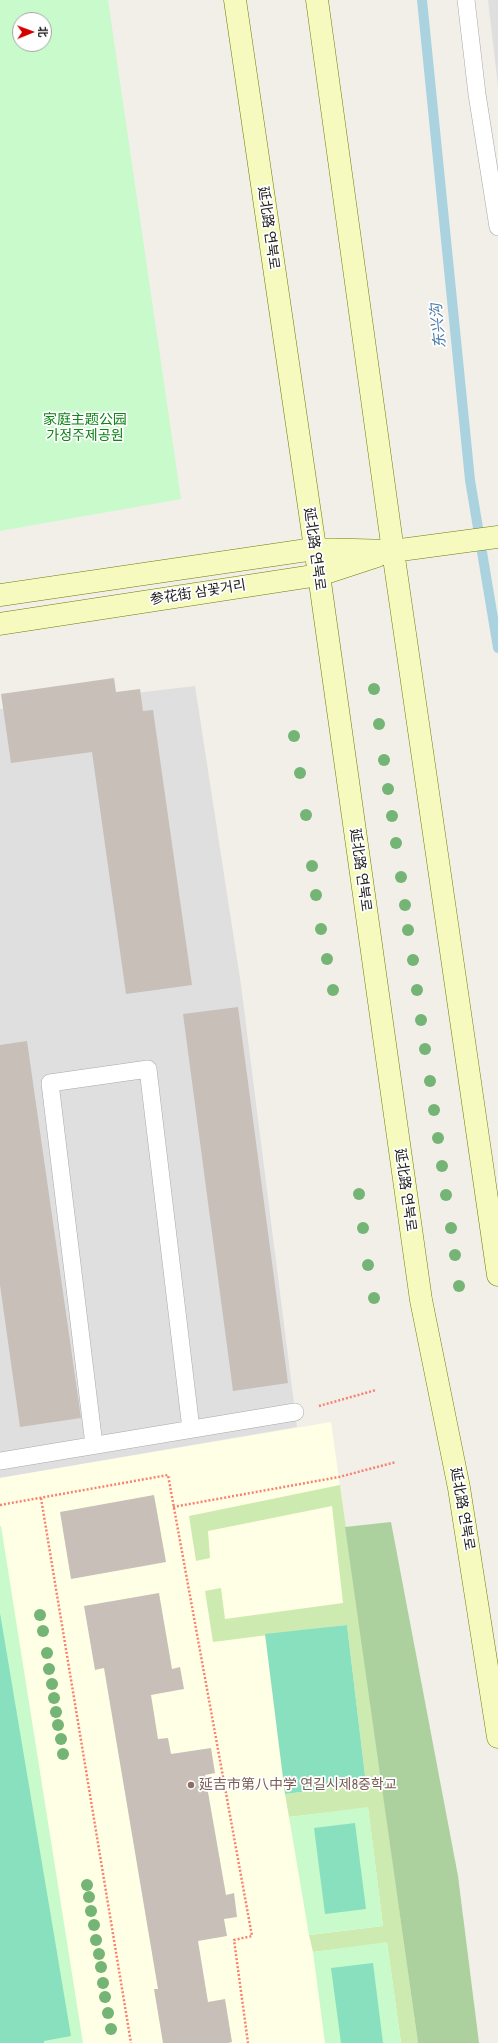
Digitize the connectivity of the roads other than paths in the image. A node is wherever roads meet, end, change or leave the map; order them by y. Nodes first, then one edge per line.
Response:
1 (235, 0) edge
2 (317, 0) edge
3 (466, 0) edge
4 (498, 227) edge
5 (498, 537) edge
6 (314, 549) junction
7 (393, 551) junction
8 (318, 575) junction
9 (0, 595) edge
10 (0, 624) edge
11 (498, 1275) edge
12 (295, 1412) road end
13 (192, 1429) junction
14 (94, 1445) junction
15 (0, 1461) edge
16 (498, 1737) edge

1 - 6 main road, 延北路 연북로
2 - 7 main road
3 - 4 lane
5 - 7 main road, 参花街 삼꽃거리
6 - 7 main road, 参花街 삼꽃거리
6 - 8 main road, 延北路 연북로
6 - 9 main road, 参花街 삼꽃거리
7 - 8 main road, 参花街 삼꽃거리
7 - 11 main road
8 - 10 main road, 参花街 삼꽃거리
8 - 16 main road, 延北路 연북로
12 - 13 lane
13 - 14 lane
13 - 14 lane
14 - 15 lane

